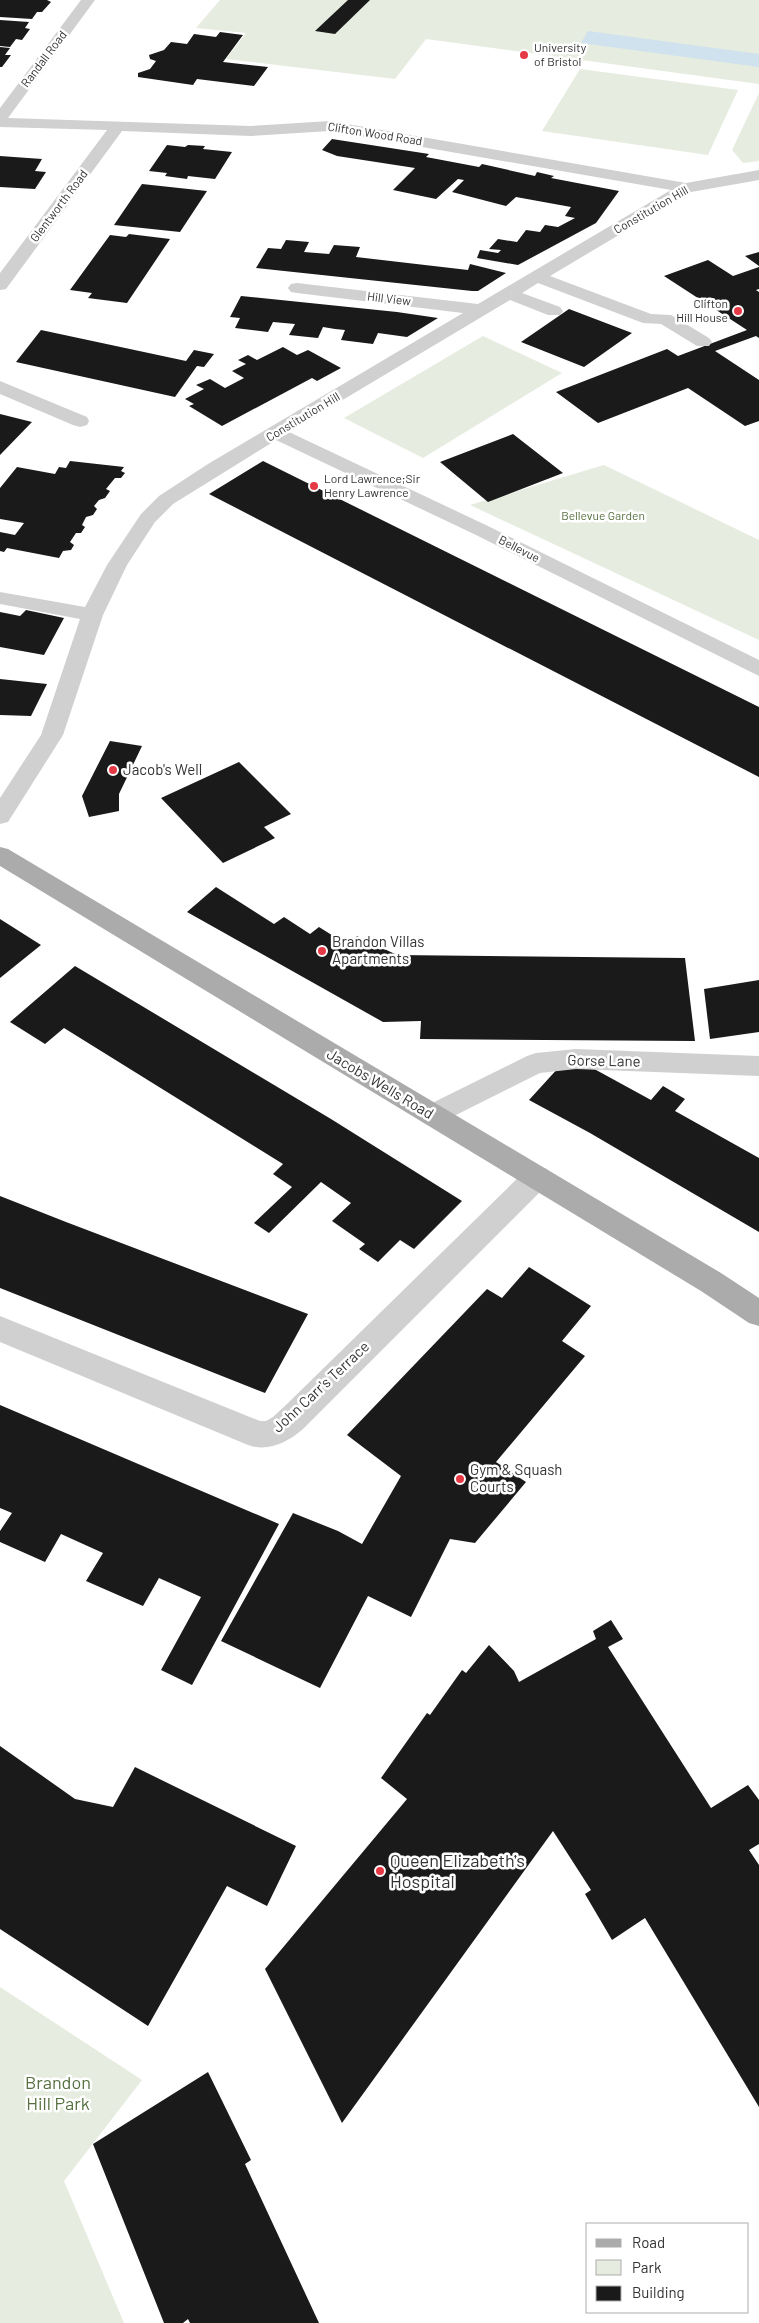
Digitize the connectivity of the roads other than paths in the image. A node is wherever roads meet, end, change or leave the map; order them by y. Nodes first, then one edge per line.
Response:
1 (88, 0) edge
2 (0, 120) edge
3 (118, 126) junction
4 (759, 175) edge
5 (686, 188) junction
6 (537, 277) junction
7 (0, 285) edge
8 (297, 288) dead end
9 (509, 294) junction
10 (481, 310) junction
11 (554, 310) dead end
12 (703, 342) dead end
13 (0, 386) edge
14 (80, 421) dead end
15 (277, 433) junction
16 (0, 598) edge
17 (92, 614) junction
18 (759, 669) edge
19 (0, 816) edge
20 (0, 855) edge
21 (759, 1066) edge
22 (432, 1115) junction
23 (536, 1177) junction
24 (759, 1314) edge
25 (0, 1330) edge

1 - 2 street, Randall Road
2 - 3 street, Clifton Wood Road
3 - 5 street, Clifton Wood Road
3 - 7 street, Glentworth Road
4 - 5 street, Constitution Hill
5 - 6 street, Constitution Hill
6 - 9 street, Constitution Hill
6 - 12 street
8 - 10 street, Hill View
9 - 10 street, Constitution Hill
9 - 11 street
10 - 15 street, Constitution Hill
13 - 14 street
15 - 17 street, Constitution Hill
15 - 18 street, Bellevue
16 - 17 street
17 - 19 street, Constitution Hill
20 - 22 main road, Jacobs Wells Road
21 - 22 street, Gorse Lane
22 - 23 main road, Jacobs Wells Road
23 - 24 main road, Jacobs Wells Road
23 - 25 street, John Carr's Terrace

